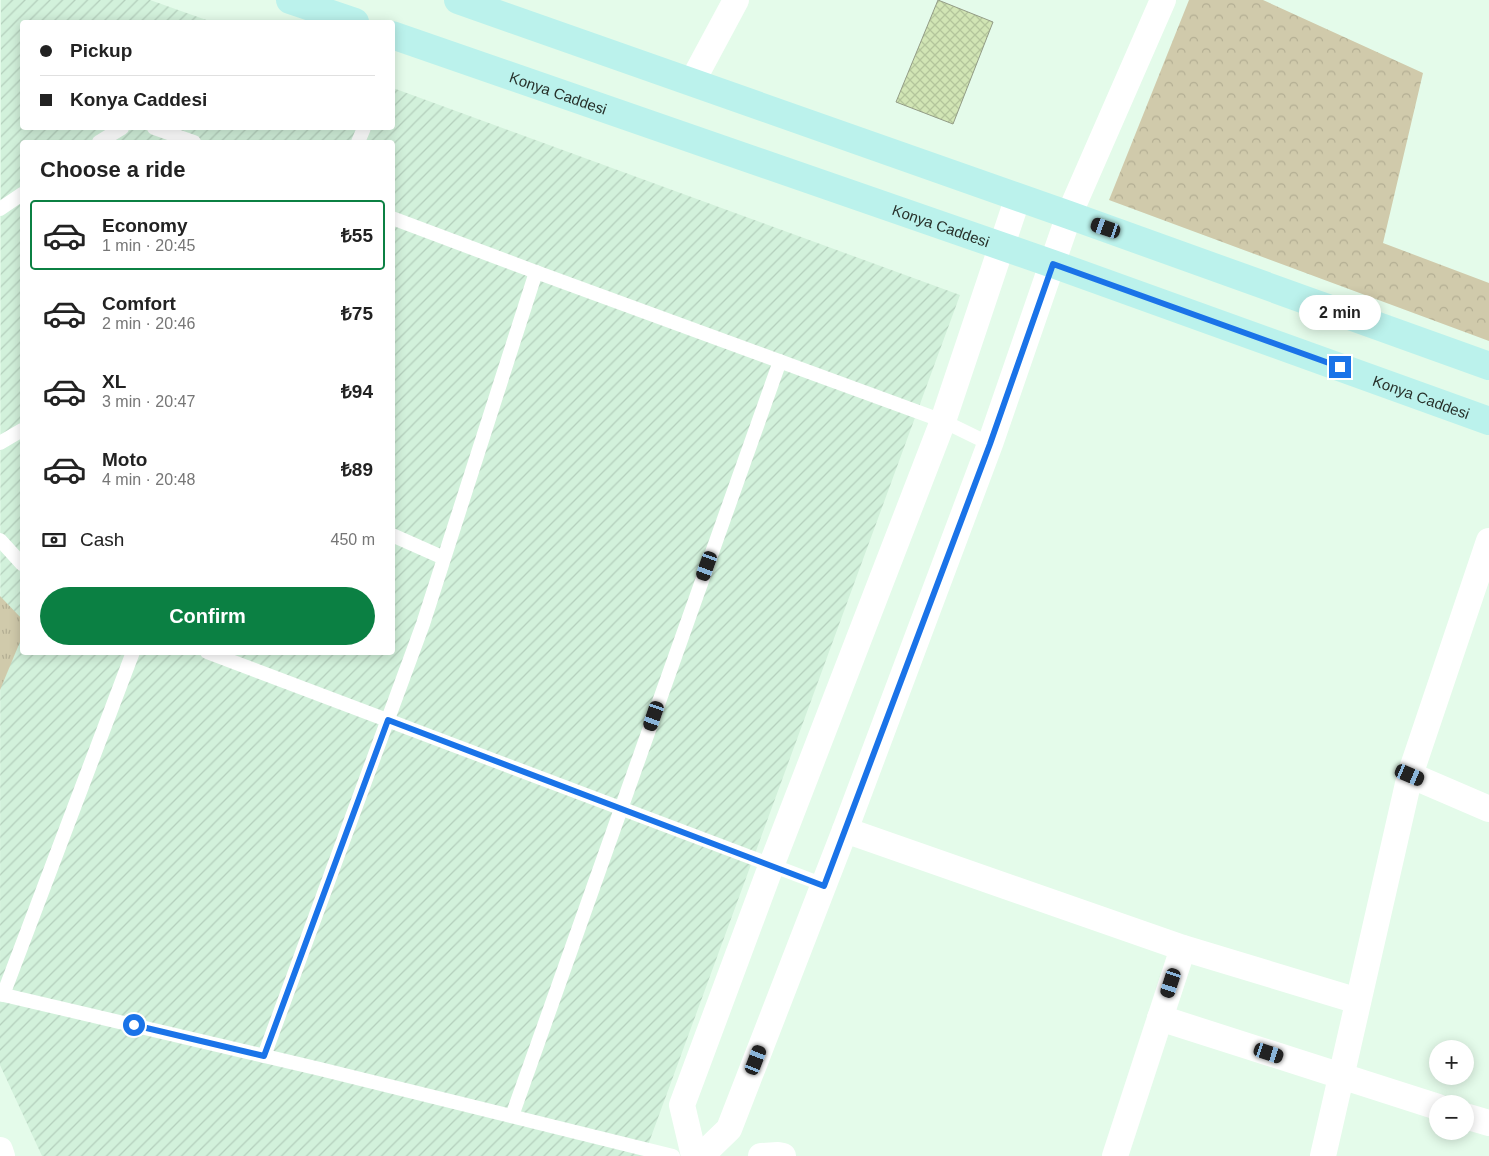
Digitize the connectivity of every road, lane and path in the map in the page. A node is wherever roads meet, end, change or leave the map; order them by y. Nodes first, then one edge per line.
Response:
1 (290, 0) edge
2 (736, 0) edge
3 (1163, 0) edge
4 (465, 1) edge
5 (350, 20) edge
6 (395, 39) edge
7 (692, 82) junction
8 (119, 130) edge
9 (160, 130) edge
10 (102, 140) edge
11 (188, 140) edge
12 (20, 195) edge
13 (1018, 197) junction
14 (0, 209) edge
15 (1069, 215) junction
16 (395, 219) edge
17 (1001, 246) junction
18 (1053, 264) junction
19 (536, 272) junction
20 (780, 361) junction
21 (1489, 366) edge
22 (944, 421) junction
23 (1489, 421) edge
24 (20, 431) edge
25 (0, 444) edge
26 (990, 444) junction
27 (395, 536) edge
28 (0, 540) edge
29 (1489, 541) edge
30 (444, 558) junction
31 (20, 562) edge
32 (131, 655) edge
33 (215, 655) edge
34 (388, 720) junction
35 (1410, 775) junction
36 (620, 809) junction
37 (1489, 810) edge
38 (845, 830) junction
39 (771, 866) junction
40 (824, 886) junction
41 (1183, 948) junction
42 (2, 994) edge
43 (1358, 1002) junction
44 (1160, 1018) junction
45 (264, 1056) junction
46 (1341, 1077) junction
47 (1429, 1104) edge
48 (512, 1116) junction
49 (1474, 1119) edge
50 (1489, 1123) edge
51 (0, 1150) edge
52 (2, 1156) edge
53 (673, 1156) edge
54 (694, 1156) edge
55 (701, 1156) edge
56 (761, 1156) edge
57 (782, 1156) edge
58 (1115, 1156) edge
59 (1323, 1156) edge

1 - 5 main road
2 - 7 street
3 - 15 street
4 - 7 main road
6 - 17 main road, Konya Caddesi
7 - 13 main road
8 - 10 lane
9 - 11 lane
12 - 14 lane
13 - 15 main road
13 - 17 street
15 - 18 street
15 - 21 main road
16 - 19 lane
17 - 18 main road, Konya Caddesi
17 - 22 street
18 - 23 main road, Konya Caddesi
18 - 26 street
19 - 20 lane
19 - 30 lane
20 - 22 lane
20 - 36 lane
22 - 26 lane
22 - 39 street
24 - 25 lane
26 - 38 street
27 - 30 lane
28 - 31 lane
29 - 35 street
30 - 34 lane
32 - 42 lane
33 - 34 lane
34 - 36 lane
34 - 45 lane
35 - 37 street
35 - 43 street
36 - 39 lane
36 - 48 lane
38 - 40 street
38 - 41 street
39 - 40 lane
39 - 54 street
40 - 55 street
41 - 43 street
41 - 44 street
42 - 45 lane
43 - 46 street
44 - 46 street
44 - 58 street
45 - 48 lane
46 - 47 street
46 - 59 street
48 - 53 lane
49 - 50 street
51 - 52 street
56 - 57 street

